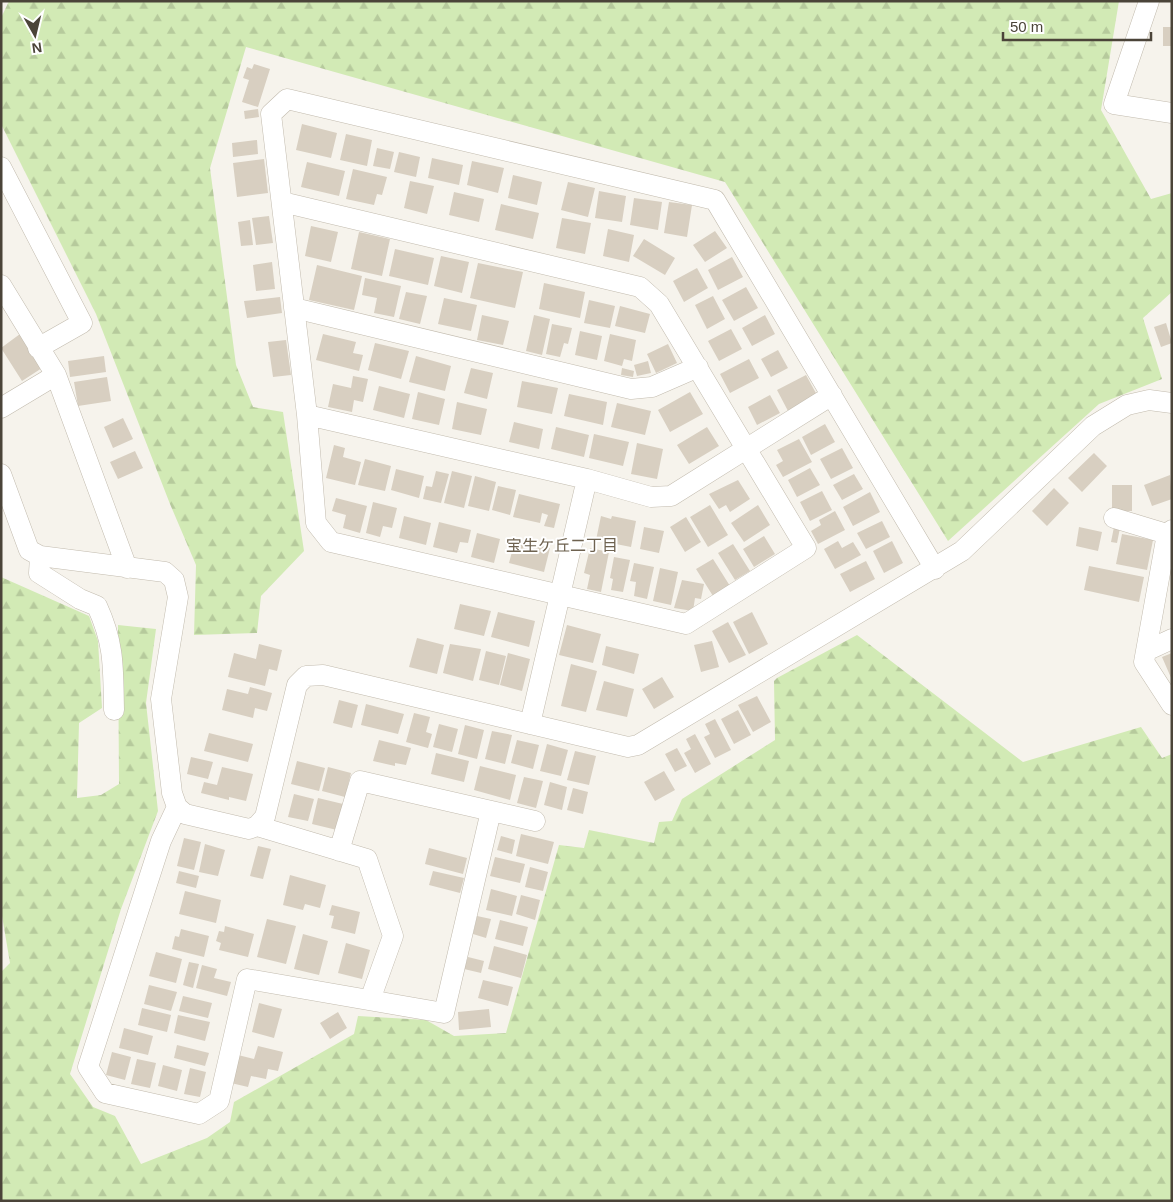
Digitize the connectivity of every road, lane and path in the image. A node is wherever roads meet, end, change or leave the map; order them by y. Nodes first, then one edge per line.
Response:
1 (1149, 1) edge
2 (1172, 113) edge
3 (1, 167) edge
4 (282, 202) junction
5 (1, 284) edge
6 (294, 308) junction
7 (38, 348) junction
8 (698, 367) junction
9 (56, 375) junction
10 (832, 395) junction
11 (1172, 403) edge
12 (1, 408) edge
13 (307, 416) junction
14 (748, 448) junction
15 (1, 474) edge
16 (587, 479) junction
17 (1114, 518) dead end
18 (1169, 532) edge
19 (40, 556) junction
20 (127, 568) junction
21 (935, 569) junction
22 (560, 595) junction
23 (1172, 639) edge
24 (1146, 651) junction
25 (1172, 705) edge
26 (114, 710) dead end
27 (530, 724) junction
28 (177, 807) junction
29 (491, 811) junction
30 (534, 821) dead end
31 (257, 826) junction
32 (339, 851) junction
33 (370, 1000) junction

1 - 2 street
3 - 7 street
4 - 6 street
4 - 8 street
4 - 10 street
5 - 7 street
6 - 8 street
6 - 13 street
7 - 9 street
8 - 14 street
9 - 12 street
9 - 20 street
10 - 14 street
10 - 21 street
11 - 21 street
13 - 16 street
13 - 22 street
14 - 16 street
14 - 22 street
15 - 19 street
16 - 22 street
17 - 18 street
18 - 24 street
19 - 20 street
19 - 26 street
20 - 28 street
21 - 27 street
22 - 27 street
23 - 24 street
24 - 25 street
27 - 31 street
28 - 31 street
28 - 33 street
29 - 30 street
29 - 32 street
29 - 33 street
31 - 32 street
32 - 33 street

